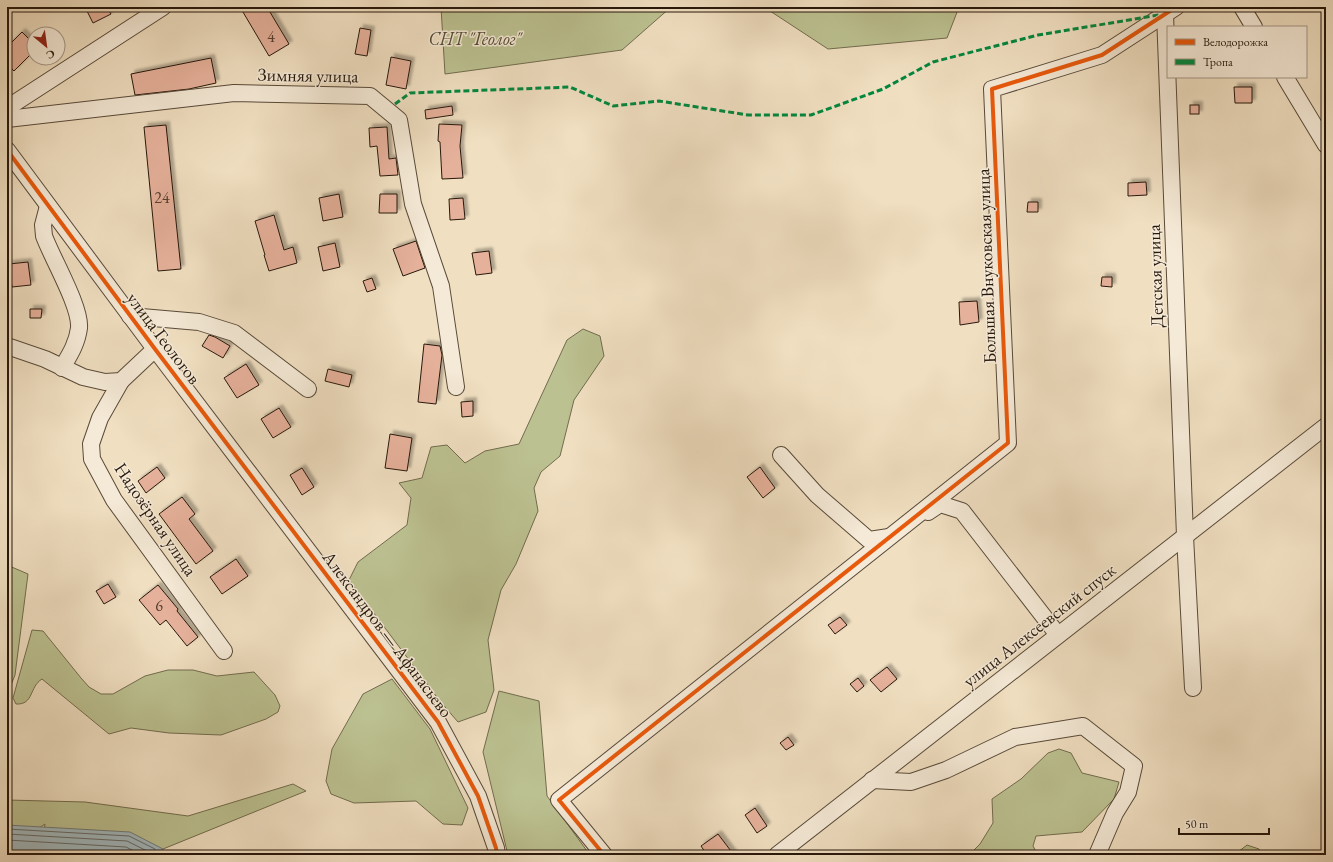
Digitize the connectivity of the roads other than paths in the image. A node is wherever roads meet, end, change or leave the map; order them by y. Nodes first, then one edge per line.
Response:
1 (163, 7) edge
2 (1242, 7) edge
3 (1170, 10) edge
4 (1170, 26) edge
5 (1253, 26) edge
6 (1172, 78) edge
7 (1286, 78) edge
8 (7, 108) edge
9 (7, 119) edge
10 (1326, 146) edge
11 (7, 150) edge
12 (48, 206) junction
13 (130, 316) junction
14 (7, 346) edge
15 (155, 349) junction
16 (62, 368) junction
17 (121, 381) junction
18 (456, 387) dead end
19 (308, 389) dead end
20 (1326, 426) edge
21 (781, 455) dead end
22 (1185, 536) junction
23 (889, 537) junction
24 (300, 541) joint
25 (1058, 635) junction
26 (224, 651) dead end
27 (1193, 688) dead end
28 (872, 780) junction
29 (497, 855) edge
30 (604, 855) edge
31 (777, 855) edge
32 (1098, 855) edge

1 - 8 street
2 - 5 street
3 - 4 street, Детская улица
3 - 23 street, Большая Внуковская улица
6 - 22 street, Детская улица
7 - 10 street
9 - 18 street, Зимняя улица
11 - 12 street, улица Геологов
12 - 13 street, улица Геологов
12 - 16 street
13 - 15 street, улица Геологов
13 - 19 street
14 - 16 street
15 - 17 street, Надозёрная улица
15 - 24 street, улица Геологов
16 - 17 street
17 - 26 street, Надозёрная улица
20 - 22 street, улица Алексеевский спуск
21 - 23 street
22 - 25 street, улица Алексеевский спуск
22 - 27 street, Детская улица
23 - 25 street
23 - 30 street
24 - 29 street, Александров — Афанасьево
25 - 28 street, улица Алексеевский спуск
28 - 31 street, улица Алексеевский спуск
28 - 32 street

